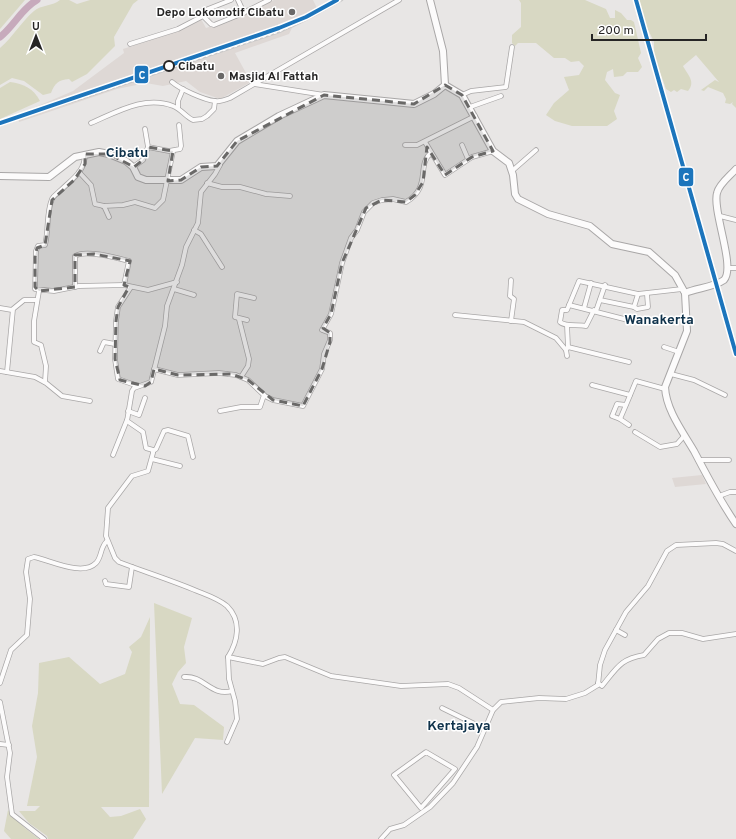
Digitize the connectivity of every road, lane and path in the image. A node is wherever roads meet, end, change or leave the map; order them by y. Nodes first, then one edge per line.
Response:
1 (231, 0) edge
2 (238, 0) edge
3 (269, 0) edge
4 (399, 0) edge
5 (430, 0) edge
6 (244, 13) junction
7 (201, 16) junction
8 (130, 44) dead end
9 (512, 48) dead end
10 (172, 82) dead end
11 (253, 84) junction
12 (445, 85) junction
13 (183, 89) junction
14 (324, 95) junction
15 (462, 95) junction
16 (501, 96) dead end
17 (215, 101) junction
18 (470, 107) junction
19 (178, 108) junction
20 (475, 116) junction
21 (91, 123) dead end
22 (179, 126) dead end
23 (145, 129) dead end
24 (424, 142) junction
25 (404, 145) dead end
26 (462, 145) dead end
27 (148, 147) junction
28 (536, 150) dead end
29 (173, 151) junction
30 (493, 151) junction
31 (431, 153) junction
32 (85, 154) junction
33 (468, 159) junction
34 (220, 164) junction
35 (133, 167) junction
36 (736, 169) edge
37 (512, 170) junction
38 (79, 172) junction
39 (0, 176) edge
40 (168, 179) junction
41 (208, 183) junction
42 (290, 196) dead end
43 (103, 206) junction
44 (720, 216) junction
45 (109, 217) dead end
46 (736, 220) edge
47 (194, 230) junction
48 (222, 267) dead end
49 (729, 268) junction
50 (736, 268) edge
51 (511, 280) dead end
52 (177, 282) junction
53 (591, 282) junction
54 (124, 285) junction
55 (605, 285) junction
56 (75, 287) junction
57 (131, 287) junction
58 (174, 289) junction
59 (39, 291) junction
60 (685, 292) junction
61 (638, 294) junction
62 (647, 294) junction
63 (194, 295) dead end
64 (254, 298) dead end
65 (37, 300) junction
66 (600, 300) junction
67 (569, 305) junction
68 (634, 307) junction
69 (0, 308) edge
70 (584, 308) junction
71 (12, 310) junction
72 (595, 310) junction
73 (455, 315) dead end
74 (239, 319) junction
75 (247, 320) dead end
76 (628, 320) dead end
77 (511, 321) junction
78 (567, 324) junction
79 (115, 344) junction
80 (664, 347) dead end
81 (567, 348) junction
82 (100, 350) dead end
83 (679, 352) junction
84 (566, 356) dead end
85 (628, 362) dead end
86 (154, 369) junction
87 (0, 371) edge
88 (8, 372) junction
89 (671, 374) junction
90 (241, 377) junction
91 (45, 382) junction
92 (592, 385) dead end
93 (140, 387) junction
94 (665, 389) junction
95 (630, 395) junction
96 (725, 395) dead end
97 (264, 396) junction
98 (145, 398) dead end
99 (90, 401) dead end
100 (626, 405) junction
101 (128, 411) junction
102 (220, 411) dead end
103 (620, 419) junction
104 (127, 420) junction
105 (629, 425) dead end
106 (635, 432) dead end
107 (684, 436) junction
108 (153, 451) junction
109 (113, 455) dead end
110 (193, 457) dead end
111 (152, 459) junction
112 (698, 460) junction
113 (729, 460) dead end
114 (180, 466) dead end
115 (736, 492) edge
116 (719, 496) junction
117 (736, 524) edge
118 (107, 542) junction
119 (736, 551) edge
120 (132, 567) junction
121 (105, 581) dead end
122 (616, 630) junction
123 (736, 634) edge
124 (625, 635) dead end
125 (228, 657) junction
126 (184, 677) dead end
127 (0, 683) edge
128 (600, 685) junction
129 (232, 691) junction
130 (0, 702) edge
131 (442, 708) dead end
132 (492, 710) junction
133 (485, 729) junction
134 (227, 742) dead end
135 (0, 744) edge
136 (9, 745) junction
137 (423, 809) junction
138 (44, 839) edge
139 (381, 839) edge

1 - 7 street
2 - 6 street
3 - 6 street
4 - 11 street
5 - 12 main road
6 - 7 street
7 - 8 street
9 - 15 street
10 - 13 street
11 - 14 street
11 - 17 street
12 - 14 main road
12 - 15 main road
13 - 17 street
13 - 19 street
14 - 34 main road
15 - 18 main road
16 - 18 street
17 - 19 street
18 - 20 main road
19 - 21 street
20 - 24 street
20 - 30 main road
22 - 29 street
23 - 27 street
24 - 25 street
24 - 31 street
26 - 33 street
27 - 29 street
27 - 35 street
28 - 37 street
29 - 40 street
30 - 33 street
30 - 37 main road
31 - 33 street
31 - 97 street
32 - 35 main road
32 - 38 street
32 - 39 main road
34 - 40 main road
34 - 41 street
35 - 40 main road
36 - 44 main road
37 - 60 main road
38 - 43 street
38 - 59 street
40 - 43 street
41 - 42 street
41 - 47 street
43 - 45 street
44 - 46 street
44 - 49 main road
47 - 48 street
47 - 52 street
49 - 50 street
49 - 60 main road
51 - 77 street
52 - 57 street
52 - 58 street
53 - 55 street
53 - 67 street
53 - 70 street
54 - 56 street
54 - 56 street
54 - 57 street
55 - 61 street
55 - 66 street
56 - 59 street
57 - 79 street
58 - 63 street
58 - 86 street
59 - 65 street
60 - 62 street
60 - 83 main road
61 - 62 street
61 - 68 street
62 - 68 street
64 - 74 street
65 - 71 street
65 - 91 street
66 - 68 street
66 - 72 street
67 - 70 street
67 - 78 street
69 - 71 street
70 - 72 street
71 - 88 street
72 - 76 street
72 - 78 street
73 - 77 street
74 - 75 street
74 - 90 street
77 - 81 street
78 - 81 street
79 - 82 street
79 - 93 street
80 - 83 street
81 - 84 street
81 - 85 street
83 - 89 main road
86 - 90 street
86 - 93 street
87 - 88 street
88 - 91 street
89 - 94 main road
89 - 96 street
90 - 97 street
91 - 99 street
92 - 95 street
93 - 101 street
94 - 95 street
94 - 107 main road
95 - 100 street
97 - 102 street
98 - 101 street
100 - 103 street
100 - 103 street
101 - 104 street
103 - 105 street
104 - 108 street
104 - 109 street
106 - 107 street
107 - 112 main road
108 - 110 street
108 - 111 street
111 - 114 street
111 - 118 street
112 - 113 street
112 - 116 main road
115 - 116 street
116 - 117 main road
118 - 120 street
118 - 127 street
119 - 122 street
120 - 121 street
120 - 125 street
122 - 124 street
122 - 128 street
123 - 128 street
125 - 129 street
125 - 132 street
126 - 129 street
128 - 132 street
129 - 134 street
130 - 136 street
131 - 133 street
132 - 133 street
133 - 137 street
135 - 136 street
136 - 138 street
137 - 137 street
137 - 139 street

